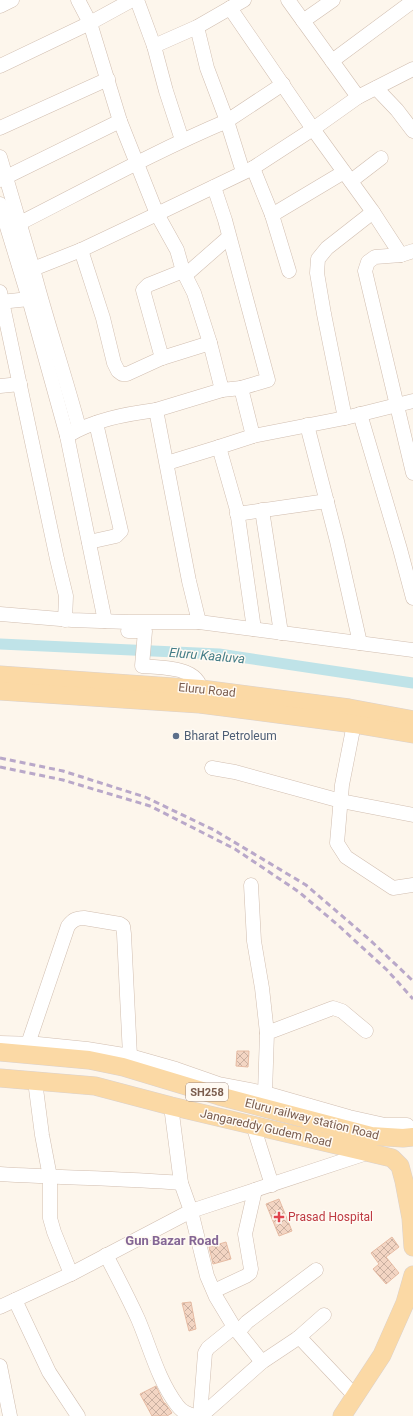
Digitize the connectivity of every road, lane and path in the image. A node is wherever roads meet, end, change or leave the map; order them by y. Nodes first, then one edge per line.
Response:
1 (12, 0) edge
2 (78, 0) edge
3 (132, 0) edge
4 (137, 0) edge
5 (244, 0) edge
6 (288, 0) edge
7 (333, 0) edge
8 (413, 1) edge
9 (0, 6) edge
10 (230, 8) junction
11 (303, 21) junction
12 (90, 23) junction
13 (197, 27) junction
14 (154, 46) junction
15 (332, 61) junction
16 (0, 66) edge
17 (413, 68) edge
18 (108, 79) junction
19 (283, 84) junction
20 (376, 88) junction
21 (358, 97) junction
22 (120, 121) junction
23 (227, 121) junction
24 (0, 128) edge
25 (313, 129) junction
26 (413, 131) edge
27 (182, 140) junction
28 (0, 157) edge
29 (381, 158) dead end
30 (138, 162) junction
31 (248, 170) junction
32 (347, 176) junction
33 (3, 178) edge
34 (214, 187) junction
35 (0, 204) edge
36 (373, 212) junction
37 (157, 214) junction
38 (272, 215) junction
39 (20, 223) junction
40 (229, 236) junction
41 (80, 250) junction
42 (407, 253) edge
43 (182, 271) junction
44 (289, 271) dead end
45 (28, 272) junction
46 (10, 299) edge
47 (210, 343) junction
48 (162, 358) junction
49 (20, 384) junction
50 (0, 386) edge
51 (241, 388) junction
52 (222, 390) junction
53 (413, 401) edge
54 (396, 404) junction
55 (156, 410) junction
56 (360, 414) junction
57 (345, 418) junction
58 (96, 423) junction
59 (307, 425) junction
60 (79, 428) junction
61 (67, 436) junction
62 (253, 436) junction
63 (219, 447) junction
64 (167, 462) junction
65 (413, 473) edge
66 (327, 502) junction
67 (262, 510) junction
68 (237, 514) junction
69 (89, 542) junction
70 (408, 556) edge
71 (413, 598) edge
72 (0, 614) edge
73 (68, 620) junction
74 (105, 621) junction
75 (199, 622) junction
76 (128, 627) junction
77 (254, 629) junction
78 (281, 633) junction
79 (360, 643) junction
80 (413, 650) edge
81 (0, 675) edge
82 (0, 691) edge
83 (201, 696) junction
84 (413, 720) edge
85 (354, 724) junction
86 (413, 734) edge
87 (212, 768) dead end
88 (341, 801) junction
89 (413, 815) edge
90 (251, 885) dead end
91 (413, 885) edge
92 (366, 1032) dead end
93 (267, 1033) junction
94 (0, 1043) edge
95 (28, 1044) junction
96 (0, 1052) edge
97 (130, 1056) junction
98 (0, 1078) edge
99 (35, 1081) junction
100 (265, 1093) junction
101 (171, 1106) junction
102 (253, 1125) junction
103 (410, 1131) edge
104 (370, 1152) junction
105 (0, 1174) edge
106 (50, 1177) junction
107 (182, 1183) junction
108 (272, 1185) junction
109 (254, 1190) junction
110 (191, 1211) junction
111 (413, 1246) edge
112 (106, 1255) junction
113 (316, 1270) dead end
114 (71, 1274) junction
115 (413, 1275) edge
116 (214, 1291) junction
117 (15, 1300) junction
118 (0, 1307) edge
119 (407, 1313) edge
120 (324, 1315) dead end
121 (236, 1330) junction
122 (298, 1338) junction
123 (262, 1362) junction
124 (0, 1366) edge
125 (355, 1396) junction
126 (10, 1416) edge
127 (78, 1416) edge
128 (195, 1416) edge
129 (200, 1416) edge
130 (342, 1416) edge

1 - 9 street
2 - 12 street
3 - 12 street
4 - 14 street
5 - 10 street
6 - 11 street
7 - 11 street
8 - 15 street
10 - 13 street
10 - 19 street
11 - 15 street
12 - 16 street
12 - 18 street
13 - 14 street
13 - 23 street
14 - 27 street
15 - 21 street
17 - 20 street
18 - 22 street
18 - 24 street
19 - 23 street
19 - 25 street
20 - 21 street
20 - 26 street
21 - 25 street
22 - 30 street
22 - 33 street
23 - 27 street
23 - 31 street
25 - 31 street
25 - 32 street
27 - 30 street
28 - 33 street
29 - 32 street
30 - 37 street
30 - 39 street
31 - 34 street
31 - 38 street
32 - 36 street
32 - 38 street
33 - 39 street
34 - 37 street
34 - 40 street
35 - 45 street
36 - 42 street
36 - 57 street
37 - 41 street
37 - 43 street
38 - 44 street
39 - 45 street
40 - 43 street
40 - 51 street
41 - 45 street
41 - 48 street
42 - 54 street
43 - 47 street
43 - 48 street
45 - 46 street
45 - 60 street
46 - 49 street
46 - 61 street
47 - 48 street
47 - 52 street
49 - 50 street
49 - 73 street
51 - 52 street
51 - 62 street
52 - 55 street
53 - 54 street
54 - 56 street
54 - 65 street
55 - 58 street
55 - 64 street
56 - 57 street
56 - 70 street
57 - 59 street
58 - 60 street
58 - 69 street
59 - 62 street
59 - 66 street
60 - 61 street
61 - 69 street
62 - 63 street
63 - 64 street
63 - 68 street
64 - 75 street
66 - 67 street
66 - 79 street
67 - 68 street
67 - 78 street
68 - 77 street
69 - 74 street
70 - 71 street
72 - 73 street
73 - 74 street
74 - 76 street
75 - 76 street
75 - 77 street
76 - 83 street
77 - 78 street
78 - 79 street
79 - 80 street
81 - 83 main road, Eluru Road
82 - 83 main road, Eluru Road
83 - 84 main road, Eluru Road
83 - 85 main road, Eluru Road
85 - 86 main road, Eluru Road
85 - 88 street
87 - 88 street
88 - 89 street
88 - 91 street
90 - 93 street
92 - 93 street
93 - 100 street
94 - 95 street
95 - 97 street
95 - 97 street
96 - 103 main road, Eluru railway station Road / SH258
97 - 100 street
98 - 99 main road, Jangareddy Gudem Road
99 - 101 main road, Jangareddy Gudem Road
99 - 106 street
100 - 103 street
101 - 102 main road, Jangareddy Gudem Road
101 - 107 street
102 - 104 main road, Jangareddy Gudem Road
102 - 108 street
104 - 108 street
104 - 111 main road, Jangareddy Gudem Road
105 - 106 street
106 - 107 street
106 - 114 street
107 - 110 street
108 - 109 street
109 - 110 street
109 - 116 street
110 - 112 street
110 - 116 street
112 - 114 street
112 - 128 street
113 - 121 street
114 - 117 street
115 - 119 main road
116 - 121 street
117 - 118 street
117 - 127 street
119 - 125 main road
120 - 122 street
121 - 123 street
121 - 129 street
122 - 123 street
122 - 125 street
123 - 129 street
124 - 126 street
125 - 130 main road

